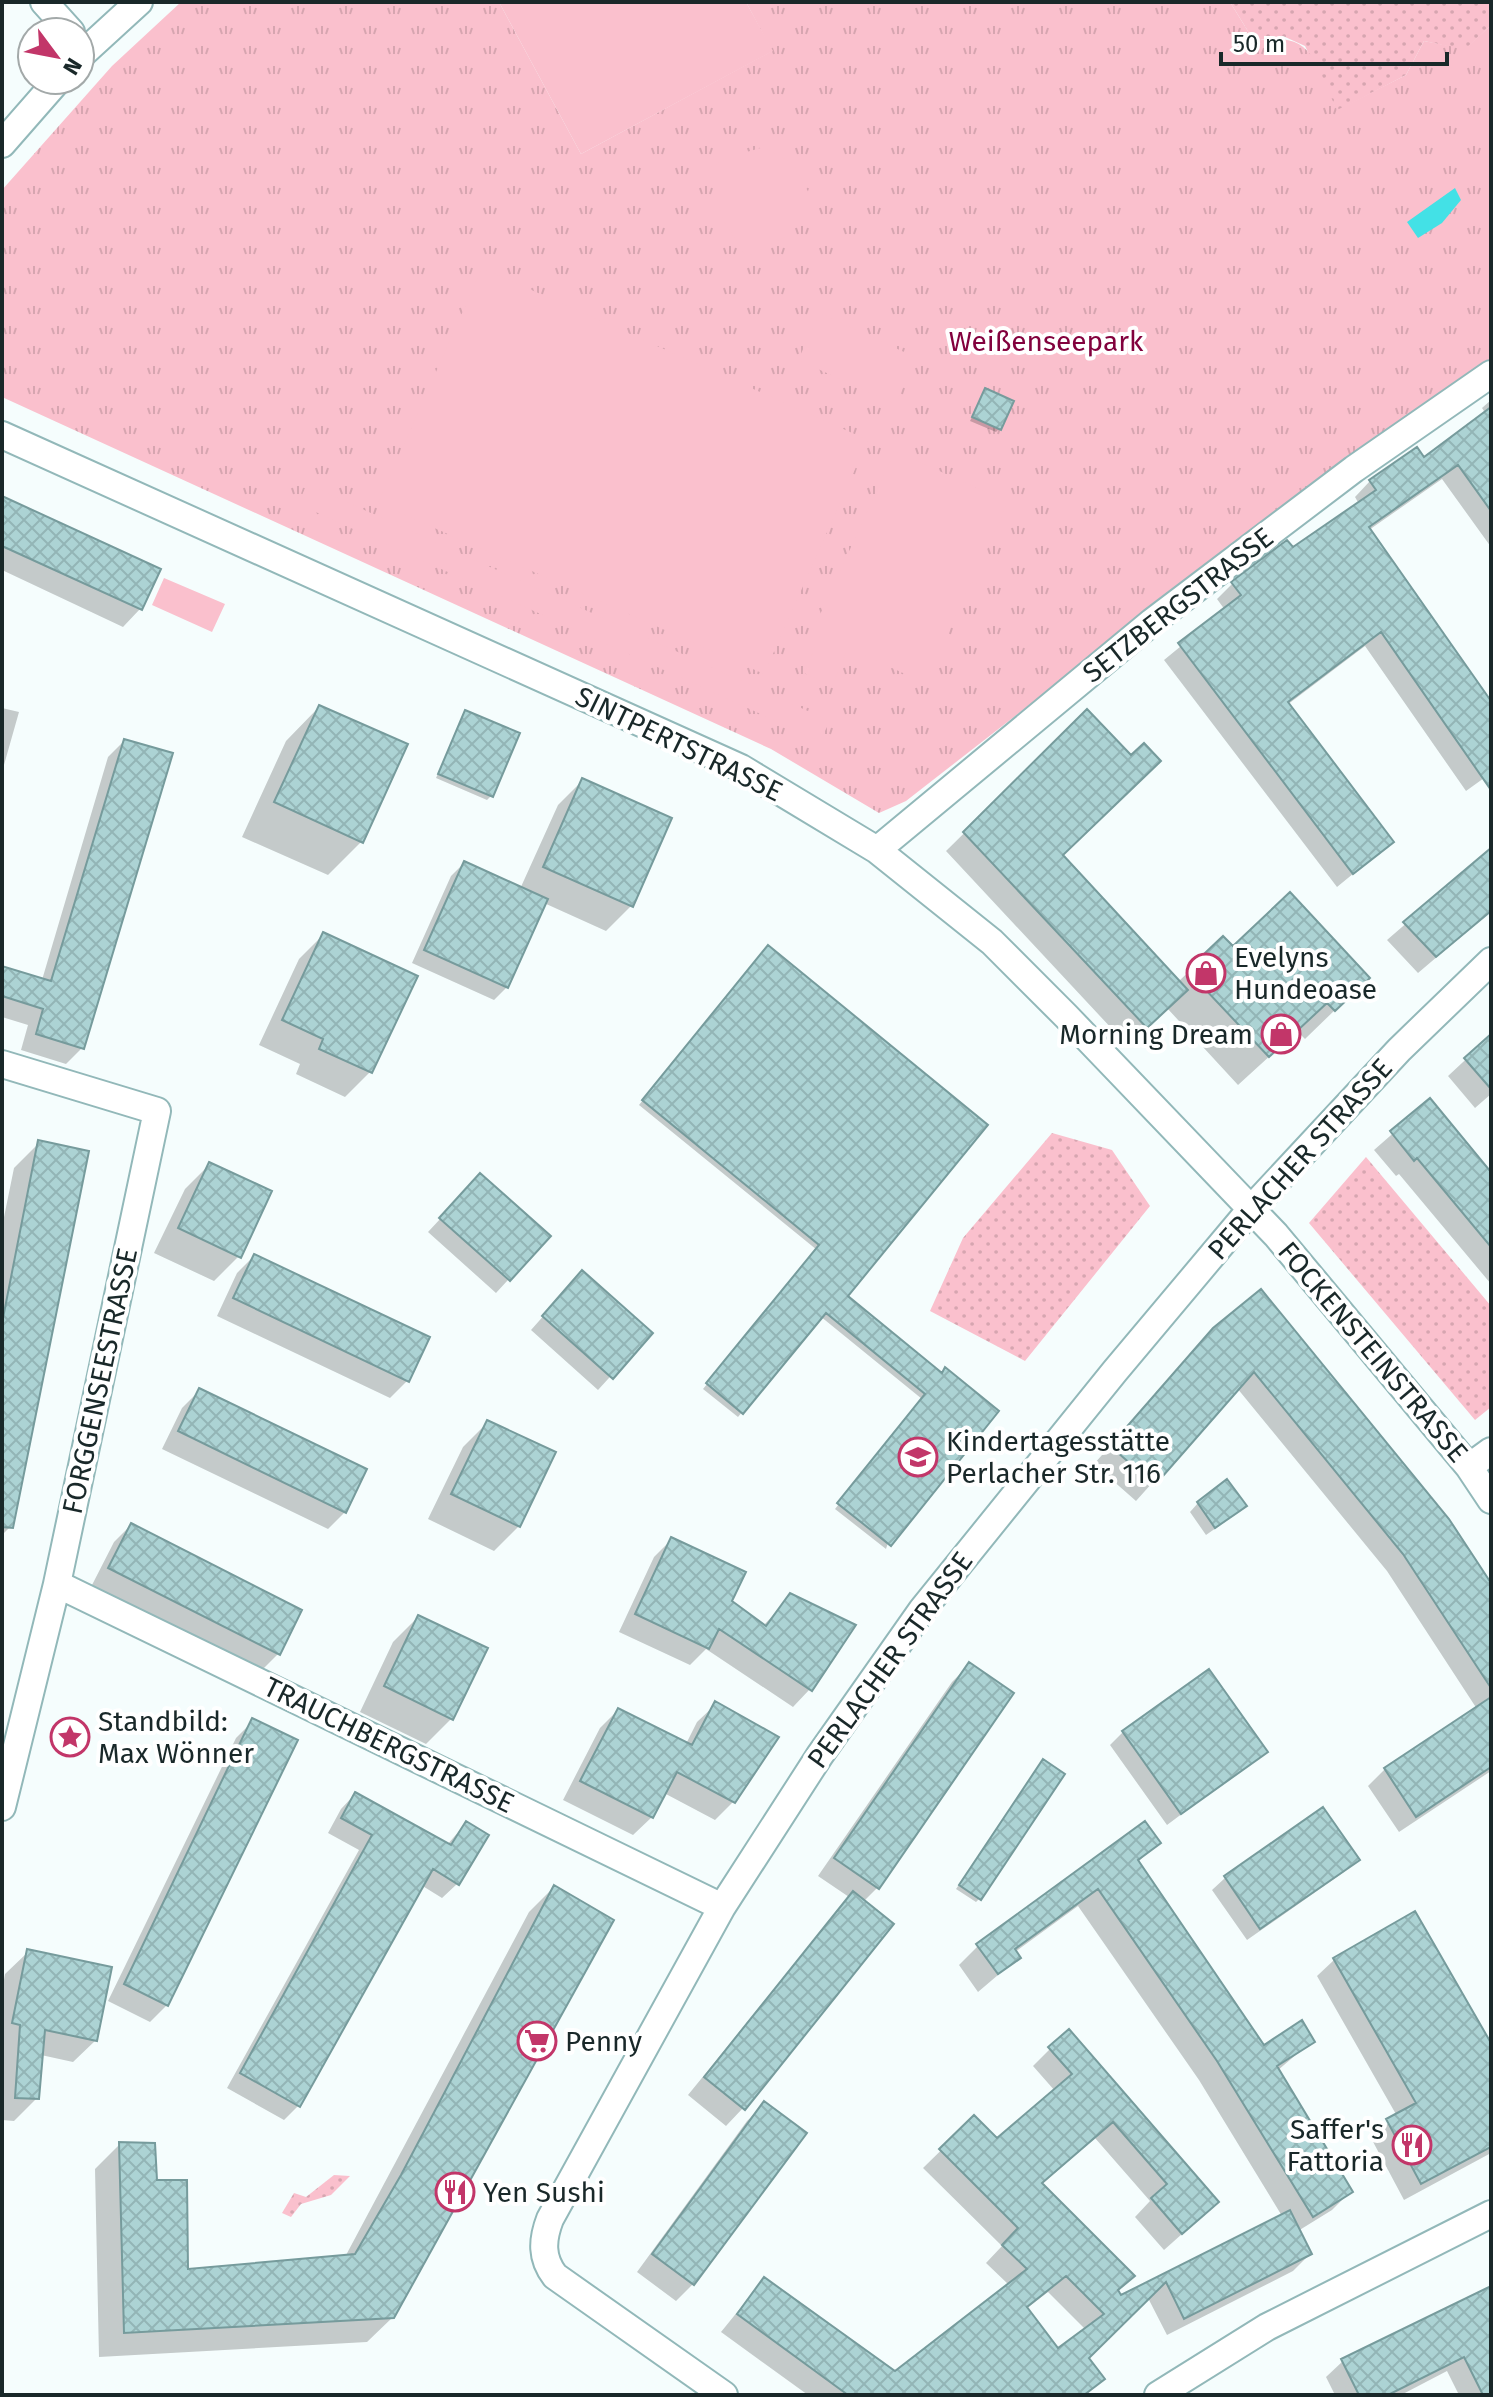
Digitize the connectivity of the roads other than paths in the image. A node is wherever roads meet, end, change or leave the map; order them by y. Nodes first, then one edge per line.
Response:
1 (139, 2) edge
2 (96, 33) edge
3 (44, 96) edge
4 (2, 144) edge
5 (1491, 374) edge
6 (2, 435) edge
7 (877, 850) junction
8 (1491, 961) edge
9 (2, 1064) edge
10 (1251, 1209) junction
11 (1491, 1451) edge
12 (1469, 1467) junction
13 (1491, 1500) edge
14 (57, 1584) junction
15 (2, 1807) edge
16 (722, 1907) junction
17 (1491, 2214) edge
18 (724, 2395) edge
19 (1158, 2395) edge

1 - 2 street
3 - 4 street
5 - 7 street, SETZBERGSTRASSE
6 - 7 street, SINTPERTSTRASSE
7 - 10 street, SINTPERTSTRASSE
8 - 10 street, PERLACHER STRASSE
9 - 14 street, FORGGENSEESTRASSE
10 - 12 street, FOCKENSTEINSTRASSE
10 - 16 street, PERLACHER STRASSE
11 - 12 street
12 - 13 street, FOCKENSTEINSTRASSE
14 - 15 street, FORGGENSEESTRASSE
14 - 16 street, TRAUCHBERGSTRASSE
16 - 18 street, PERLACHER STRASSE
17 - 19 street

